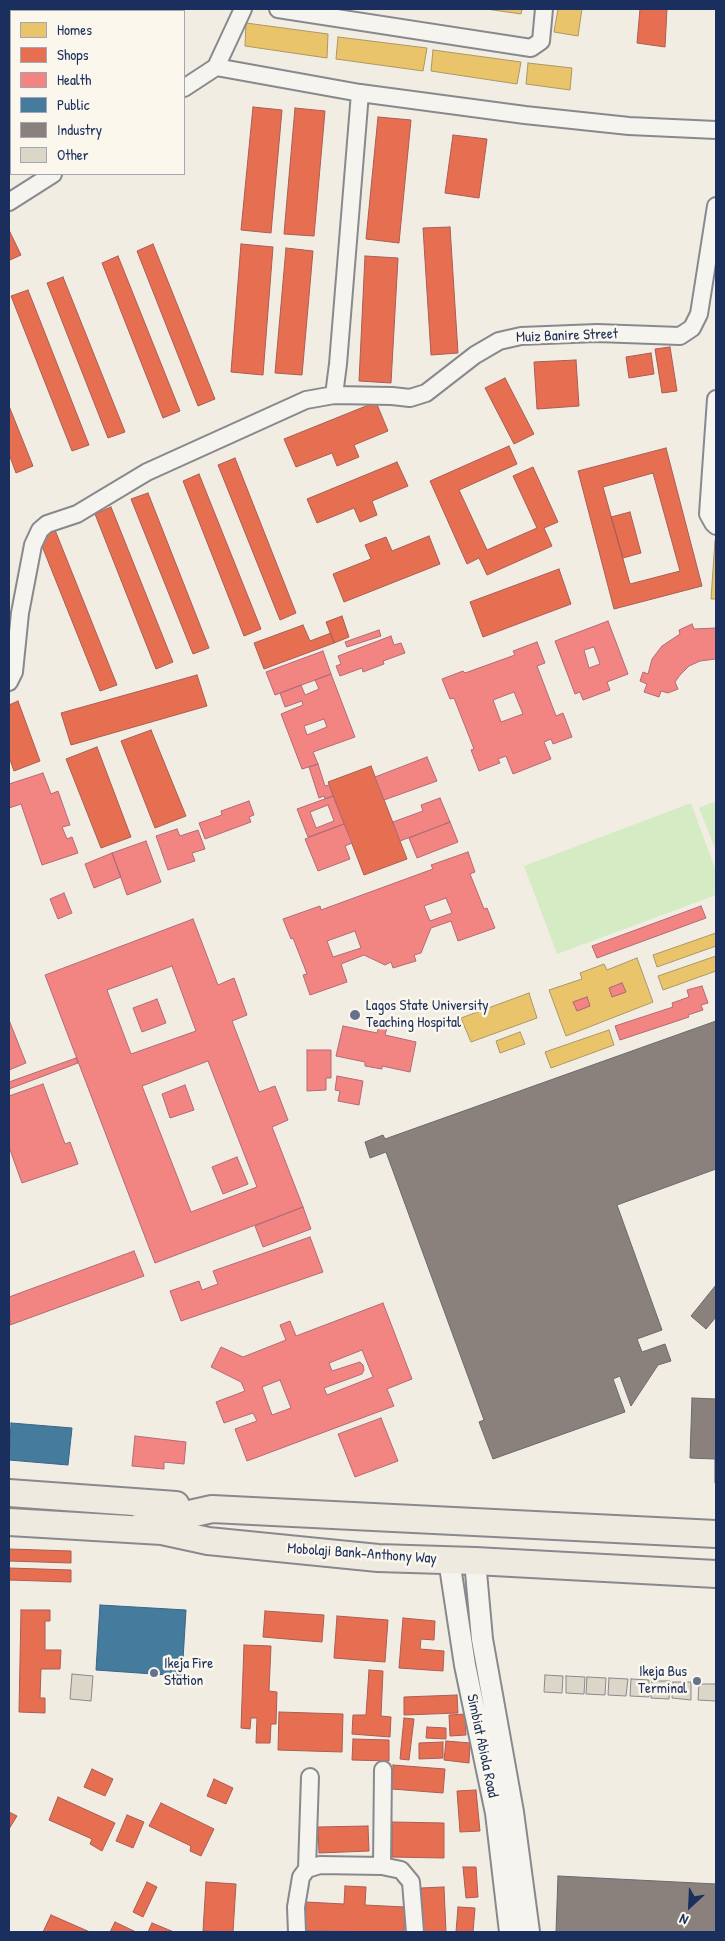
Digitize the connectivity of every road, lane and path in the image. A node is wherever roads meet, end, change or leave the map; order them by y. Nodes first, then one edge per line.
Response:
1 (244, 9) edge
2 (278, 9) edge
3 (544, 9) edge
4 (328, 13) edge
5 (216, 67) junction
6 (185, 87) edge
7 (360, 93) junction
8 (716, 130) edge
9 (51, 175) edge
10 (9, 202) edge
11 (716, 206) edge
12 (334, 395) junction
13 (716, 399) edge
14 (716, 526) edge
15 (9, 682) edge
16 (9, 1493) edge
17 (212, 1509) junction
18 (9, 1512) edge
19 (9, 1522) edge
20 (162, 1525) junction
21 (716, 1534) edge
22 (9, 1535) edge
23 (208, 1541) junction
24 (462, 1561) junction
25 (716, 1574) edge
26 (383, 1770) dead end
27 (310, 1777) dead end
28 (382, 1866) junction
29 (307, 1869) junction
30 (297, 1932) edge
31 (415, 1932) edge
32 (510, 1932) edge
33 (529, 1932) edge

1 - 5 street
2 - 4 street
3 - 4 street
5 - 6 street
5 - 7 street
7 - 8 street
7 - 12 street
9 - 10 street
11 - 12 street, Muiz Banire Street
12 - 15 street, Muiz Banire Street
13 - 14 street
16 - 17 main road
17 - 20 main road, Mobolaji Bank-Anthony Way
17 - 21 main road, Mobolaji Bank-Anthony Way
18 - 20 main road, Mobolaji Bank-Anthony Way
19 - 20 main road, Mobolaji Bank-Anthony Way
20 - 23 main road, Mobolaji Bank-Anthony Way
22 - 23 main road
23 - 24 main road, Mobolaji Bank-Anthony Way
24 - 25 main road, Mobolaji Bank-Anthony Way
24 - 32 street, Simbiat Abiola Road
24 - 33 street
26 - 28 street
27 - 29 street
28 - 29 street
28 - 31 street
29 - 30 street

